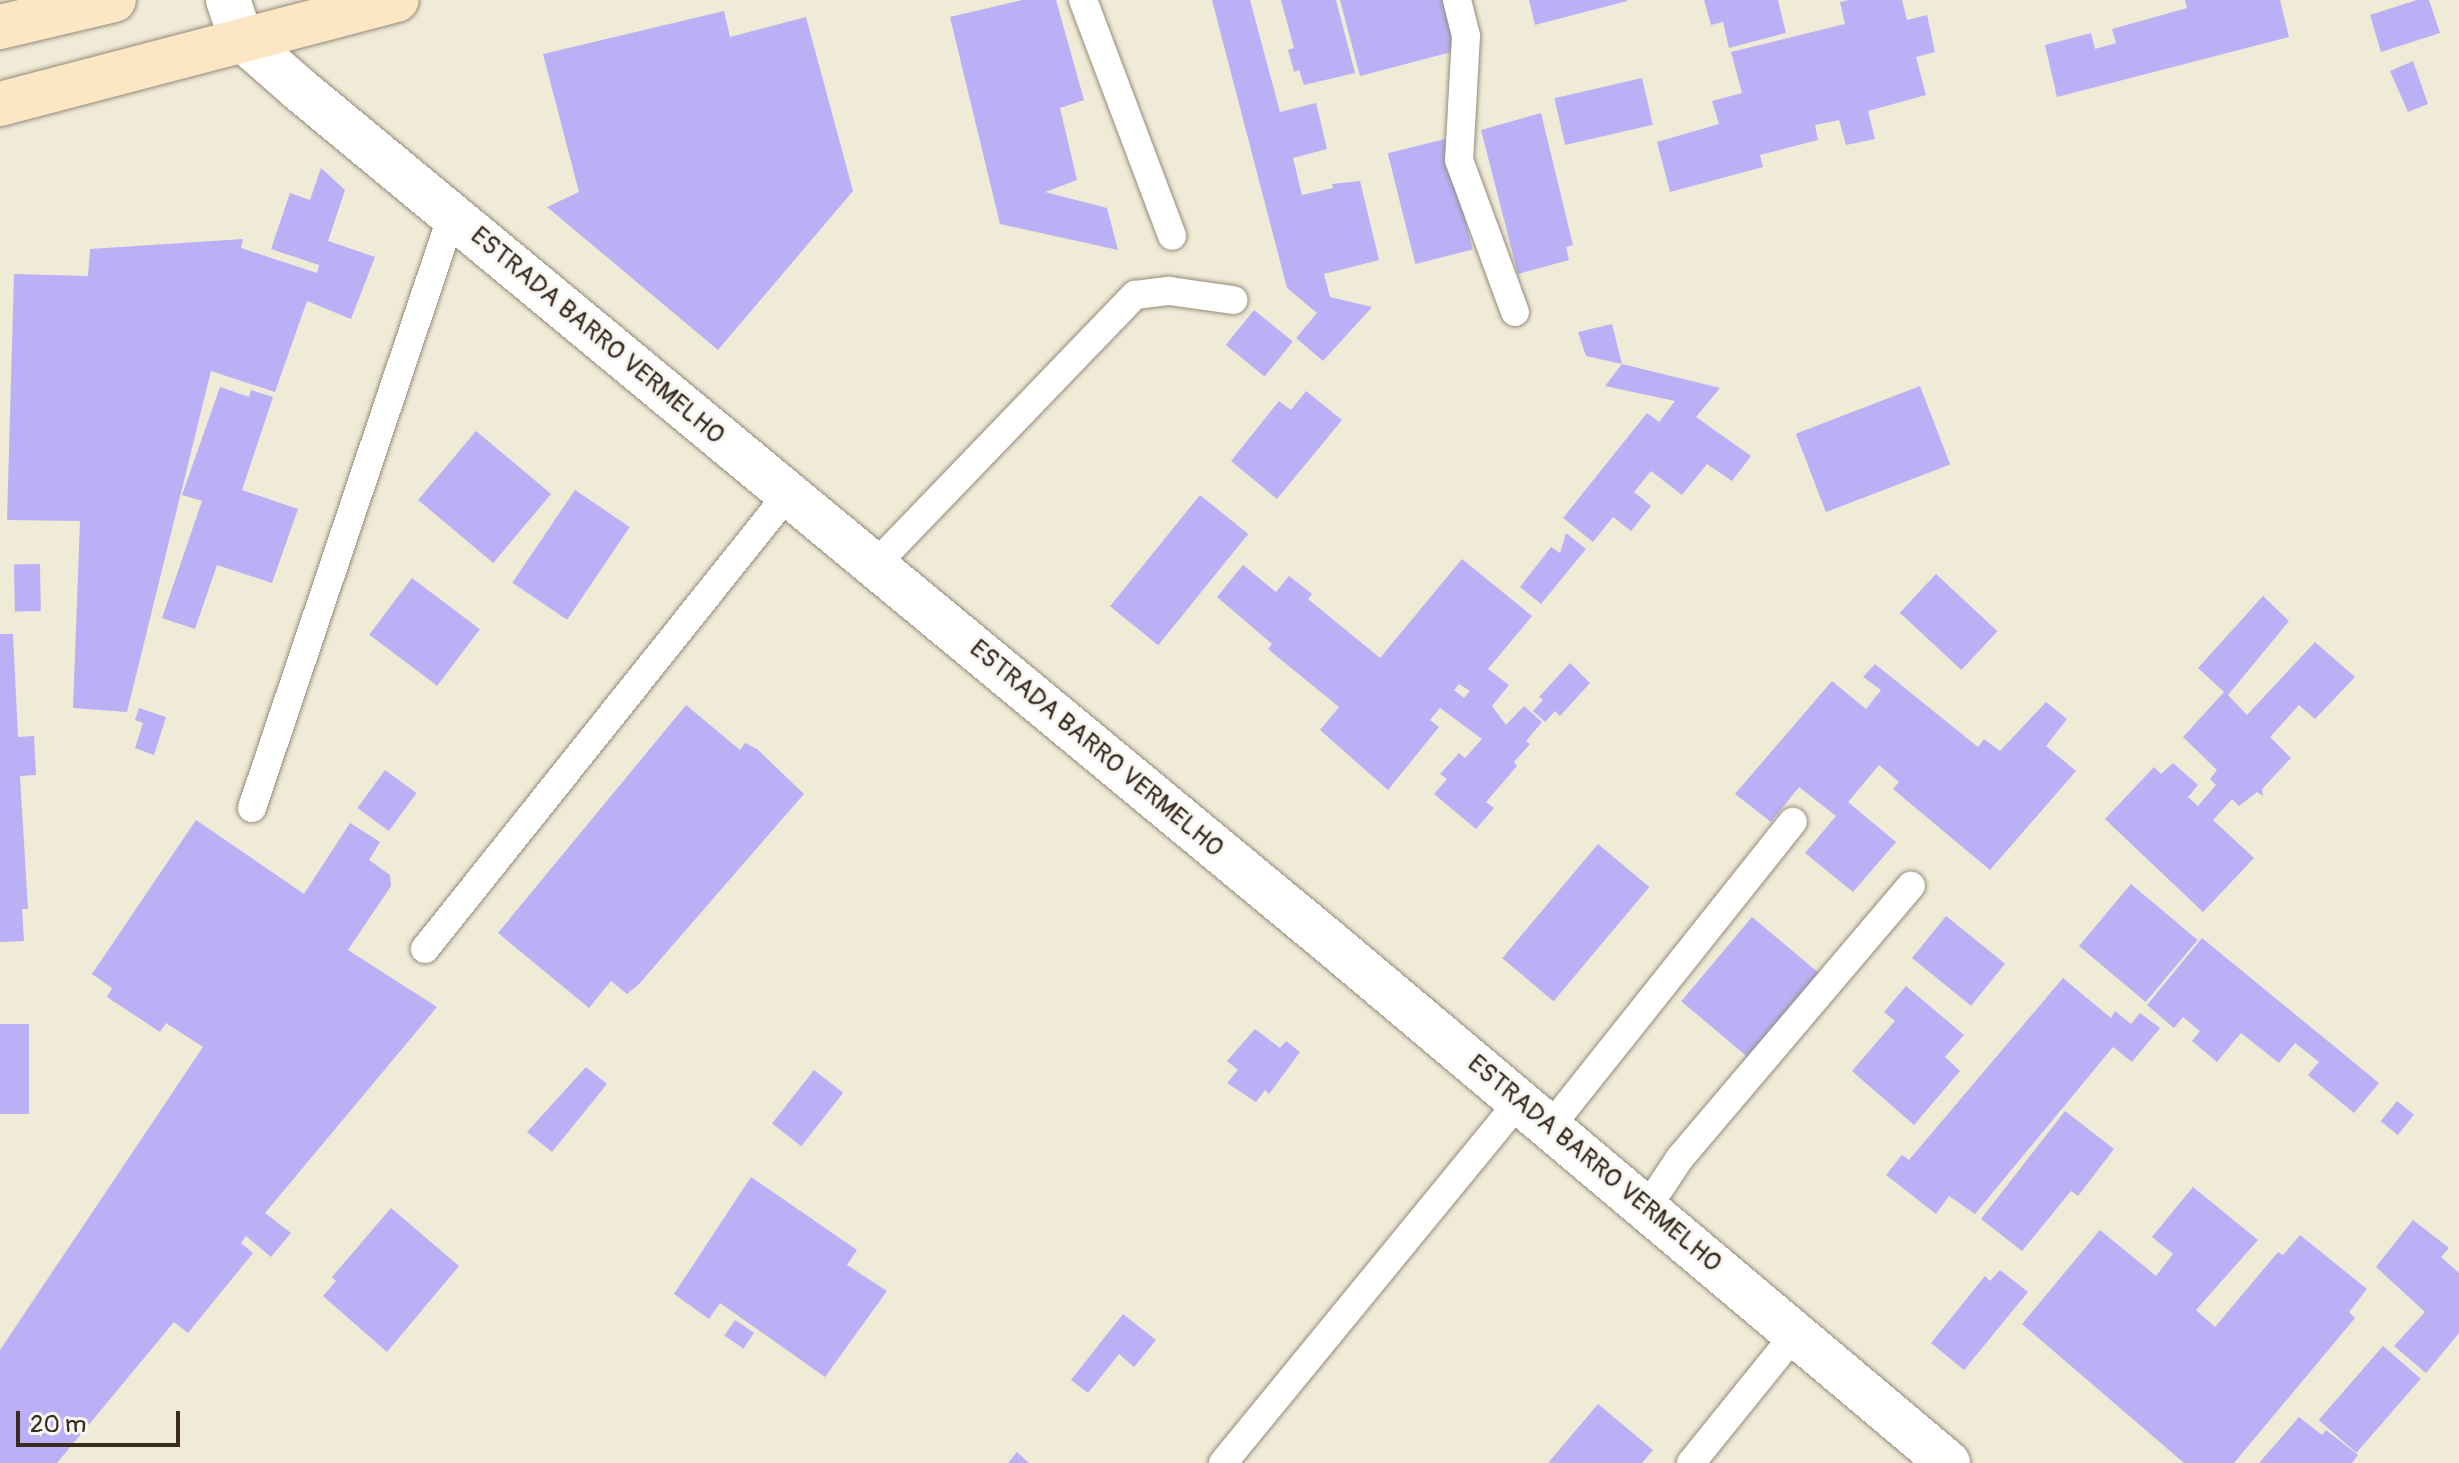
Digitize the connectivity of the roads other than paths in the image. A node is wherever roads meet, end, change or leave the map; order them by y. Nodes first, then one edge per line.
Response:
1 (114, 0) edge
2 (397, 0) edge
3 (1083, 0) edge
4 (1457, 0) edge
5 (235, 19) edge
6 (0, 27) edge
7 (0, 104) edge
8 (452, 215) junction
9 (1172, 236) dead end
10 (1233, 300) dead end
11 (1515, 312) dead end
12 (788, 494) junction
13 (875, 565) junction
14 (252, 808) dead end
15 (1793, 822) dead end
16 (1911, 886) dead end
17 (425, 949) dead end
18 (1535, 1115) junction
19 (1646, 1209) junction
20 (1795, 1334) junction
21 (1223, 1463) edge
22 (1691, 1463) edge
23 (1947, 1463) edge

1 - 6 main road
2 - 5 main road
3 - 9 lane
4 - 11 lane
5 - 7 main road
5 - 8 street, ESTRADA BARRO VERMELHO
8 - 12 street, ESTRADA BARRO VERMELHO
8 - 14 lane
10 - 13 lane
12 - 13 street, ESTRADA BARRO VERMELHO
12 - 17 lane
13 - 18 street, ESTRADA BARRO VERMELHO
15 - 18 lane
16 - 19 lane
18 - 19 street, ESTRADA BARRO VERMELHO
18 - 21 lane
19 - 20 street, ESTRADA BARRO VERMELHO
20 - 22 lane
20 - 23 street, ESTRADA BARRO VERMELHO

